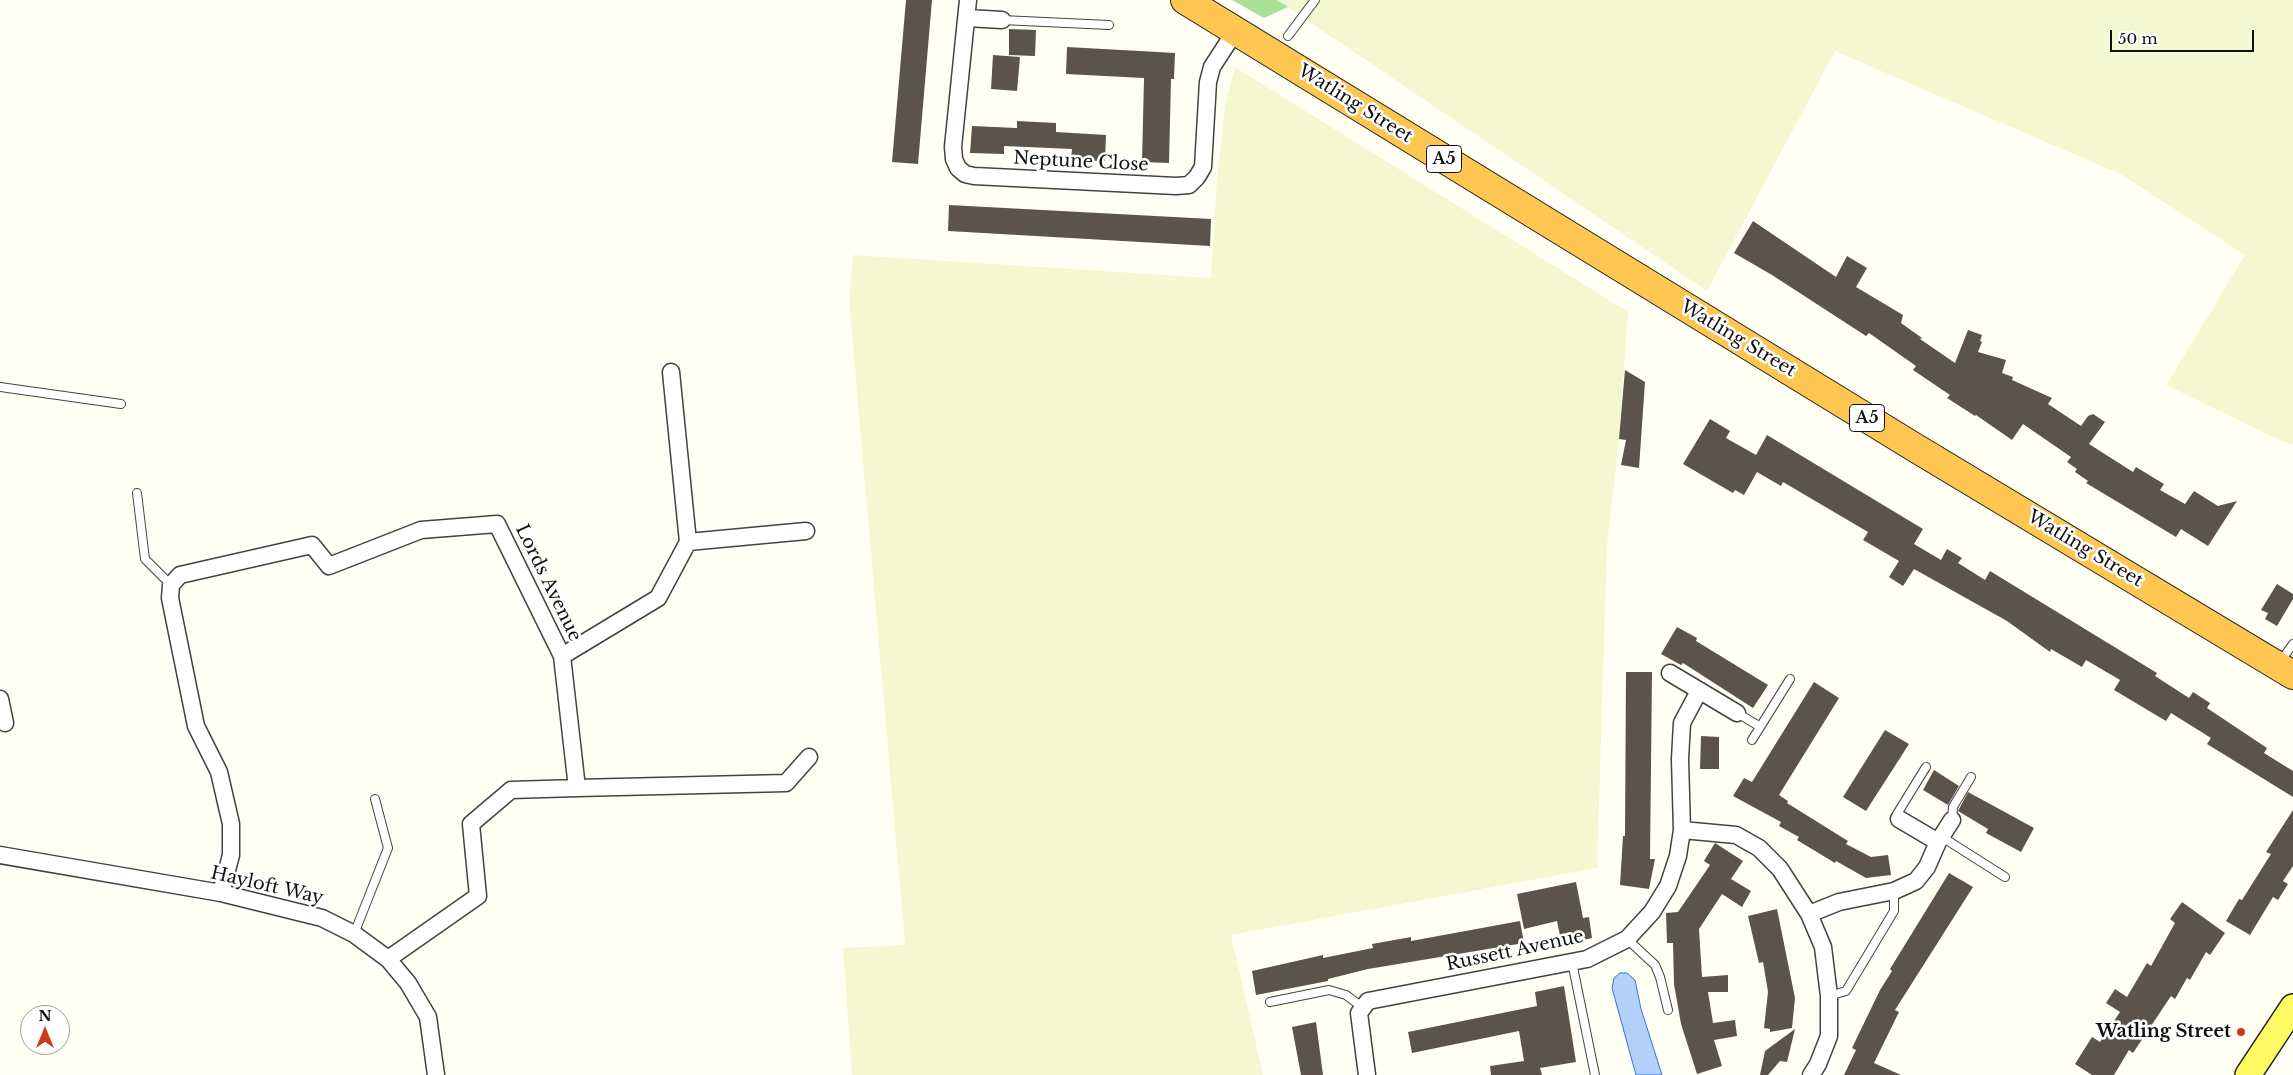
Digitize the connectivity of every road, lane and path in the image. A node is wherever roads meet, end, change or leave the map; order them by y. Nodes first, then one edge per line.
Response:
1 (968, 0) edge
2 (1185, 0) edge
3 (1315, 0) edge
4 (966, 18) junction
5 (1002, 20) joint
6 (1109, 25) dead end
7 (1236, 30) junction
8 (1288, 36) dead end
9 (671, 372) dead end
10 (0, 387) edge
11 (121, 404) dead end
12 (137, 493) dead end
13 (806, 531) dead end
14 (688, 542) junction
15 (171, 584) junction
16 (2293, 644) edge
17 (562, 656) junction
18 (2285, 670) edge
19 (1670, 673) dead end
20 (1790, 678) dead end
21 (1699, 691) junction
22 (0, 699) edge
23 (1737, 713) joint
24 (5, 723) dead end
25 (1760, 726) junction
26 (1752, 740) dead end
27 (809, 757) dead end
28 (1926, 767) dead end
29 (1971, 777) dead end
30 (577, 788) junction
31 (375, 799) dead end
32 (1899, 819) joint
33 (1952, 820) joint
34 (1682, 830) junction
35 (1940, 840) junction
36 (0, 856) edge
37 (2005, 877) dead end
38 (1894, 891) junction
39 (221, 894) junction
40 (1809, 914) junction
41 (354, 934) junction
42 (1627, 939) junction
43 (388, 959) junction
44 (1572, 962) junction
45 (1829, 996) junction
46 (1270, 1002) dead end
47 (1362, 1007) junction
48 (2293, 1007) edge
49 (1668, 1010) dead end
50 (436, 1075) edge
51 (1367, 1075) edge
52 (1595, 1075) edge
53 (1811, 1075) edge
54 (2248, 1075) edge

1 - 4 street, Neptune Close
2 - 7 highway, Watling Street / A5
3 - 8 lane
4 - 5 street
4 - 7 street, Neptune Close
5 - 6 lane
7 - 18 highway, Watling Street / A5
9 - 14 street
10 - 11 lane
12 - 15 lane
13 - 14 street
14 - 17 street
15 - 17 street, Lords Avenue
15 - 39 street
16 - 18 lane
17 - 30 street, Lords Avenue
19 - 21 street
20 - 25 lane
21 - 23 street
21 - 34 street, Russett Avenue
22 - 24 street
23 - 25 lane
25 - 26 lane
27 - 30 street
28 - 32 lane
29 - 33 lane
30 - 43 street
31 - 41 lane
32 - 35 street
33 - 35 street
34 - 40 street
34 - 42 street, Russett Avenue
35 - 37 lane
35 - 38 street
36 - 39 street, Hayloft Way
38 - 40 street
38 - 45 lane
39 - 41 street, Hayloft Way
40 - 45 street
41 - 43 street, Hayloft Way
42 - 44 street, Russett Avenue
42 - 49 lane
43 - 50 street, Hayloft Way
44 - 47 street, Russett Avenue
44 - 52 lane
45 - 53 street
46 - 47 lane
47 - 51 street
48 - 54 main road

